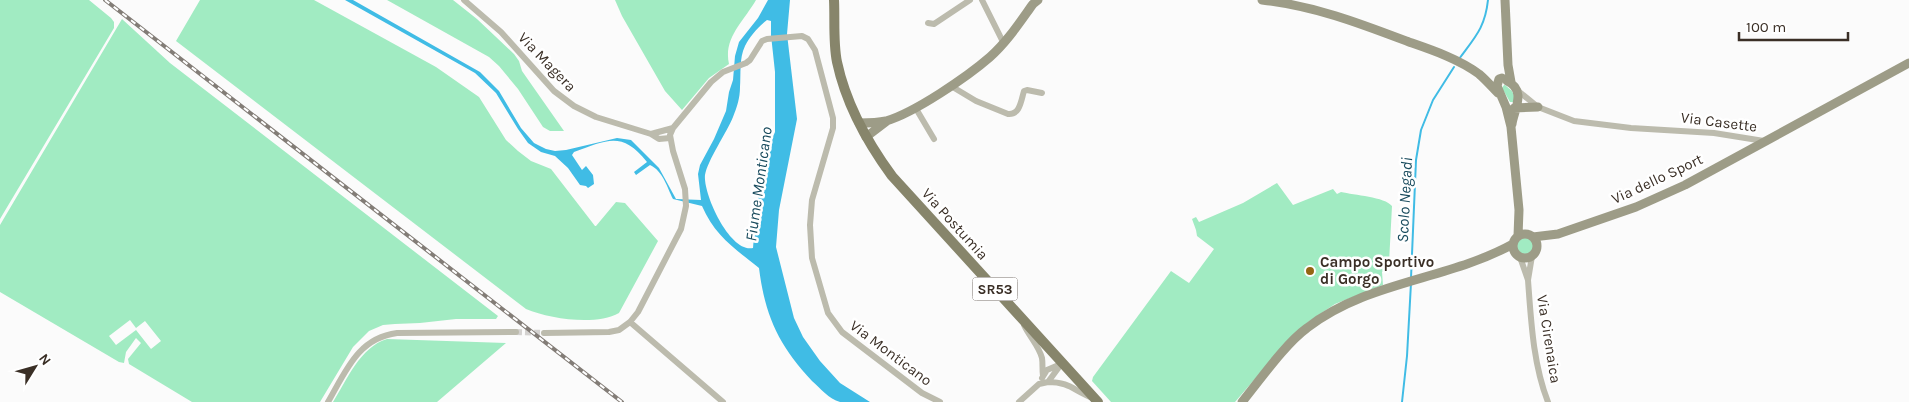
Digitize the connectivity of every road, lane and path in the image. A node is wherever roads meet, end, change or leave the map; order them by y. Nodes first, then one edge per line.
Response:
1 (464, 0) edge
2 (834, 0) edge
3 (970, 0) edge
4 (982, 0) edge
5 (1038, 0) edge
6 (1262, 0) edge
7 (1505, 0) edge
8 (928, 23) dead end
9 (1003, 42) junction
10 (1909, 63) edge
11 (1508, 65) junction
12 (1478, 74) junction
13 (1500, 79) junction
14 (951, 86) junction
15 (1514, 86) junction
16 (1042, 93) dead end
17 (1498, 93) junction
18 (915, 107) junction
19 (1538, 107) junction
20 (1511, 108) junction
21 (887, 121) junction
22 (673, 128) junction
23 (863, 131) junction
24 (652, 134) junction
25 (670, 138) junction
26 (660, 139) junction
27 (934, 139) dead end
28 (1764, 141) junction
29 (673, 151) junction
30 (1519, 210) junction
31 (1558, 234) junction
32 (1531, 236) junction
33 (1516, 240) junction
34 (1534, 253) junction
35 (1493, 255) junction
36 (1519, 256) junction
37 (1528, 280) junction
38 (1020, 317) junction
39 (630, 322) junction
40 (516, 332) tunnel mouth
41 (544, 333) tunnel mouth
42 (1062, 363) junction
43 (1042, 376) junction
44 (1048, 382) junction
45 (1039, 384) junction
46 (1097, 401) edge
47 (328, 402) edge
48 (723, 402) edge
49 (940, 402) edge
50 (1019, 402) edge
51 (1242, 402) edge
52 (1548, 402) edge

1 - 24 street, Via Magera
2 - 23 main road, SR53
3 - 8 street
4 - 9 street
5 - 9 street
6 - 12 street
7 - 11 street
9 - 14 street
10 - 28 street, Via Casette
11 - 13 street
11 - 15 street
12 - 13 street
12 - 17 street
13 - 15 street
13 - 17 street
14 - 16 street
14 - 18 street
15 - 19 street, Via Casette
15 - 20 street
17 - 20 street
18 - 21 street
18 - 27 street
19 - 20 street
19 - 28 street, Via Casette
20 - 30 street
21 - 23 street
21 - 23 street
22 - 24 street
22 - 25 street
22 - 49 street, Via Monticano
23 - 38 main road, Via Postumia / SR53
24 - 26 street, Via Magera
25 - 26 street
25 - 29 street
26 - 29 street, Via Magera
28 - 31 street, Via dello Sport
29 - 39 street
30 - 32 street
30 - 33 street
31 - 32 street, Via dello Sport
31 - 34 street, Via dello Sport
32 - 33 street, Via dello Sport
32 - 34 street
33 - 35 street
33 - 36 street
34 - 36 street
34 - 37 street, Via Cirenaica
35 - 36 street
35 - 51 street
36 - 37 street, Via Cirenaica
37 - 52 street, Via Cirenaica
38 - 42 main road, Via Postumia / SR53
38 - 43 street
39 - 41 street
39 - 48 street
40 - 47 street
42 - 43 street
42 - 44 street
42 - 46 main road, Via Postumia / SR53
43 - 45 street
44 - 45 street
44 - 46 street
45 - 50 street

